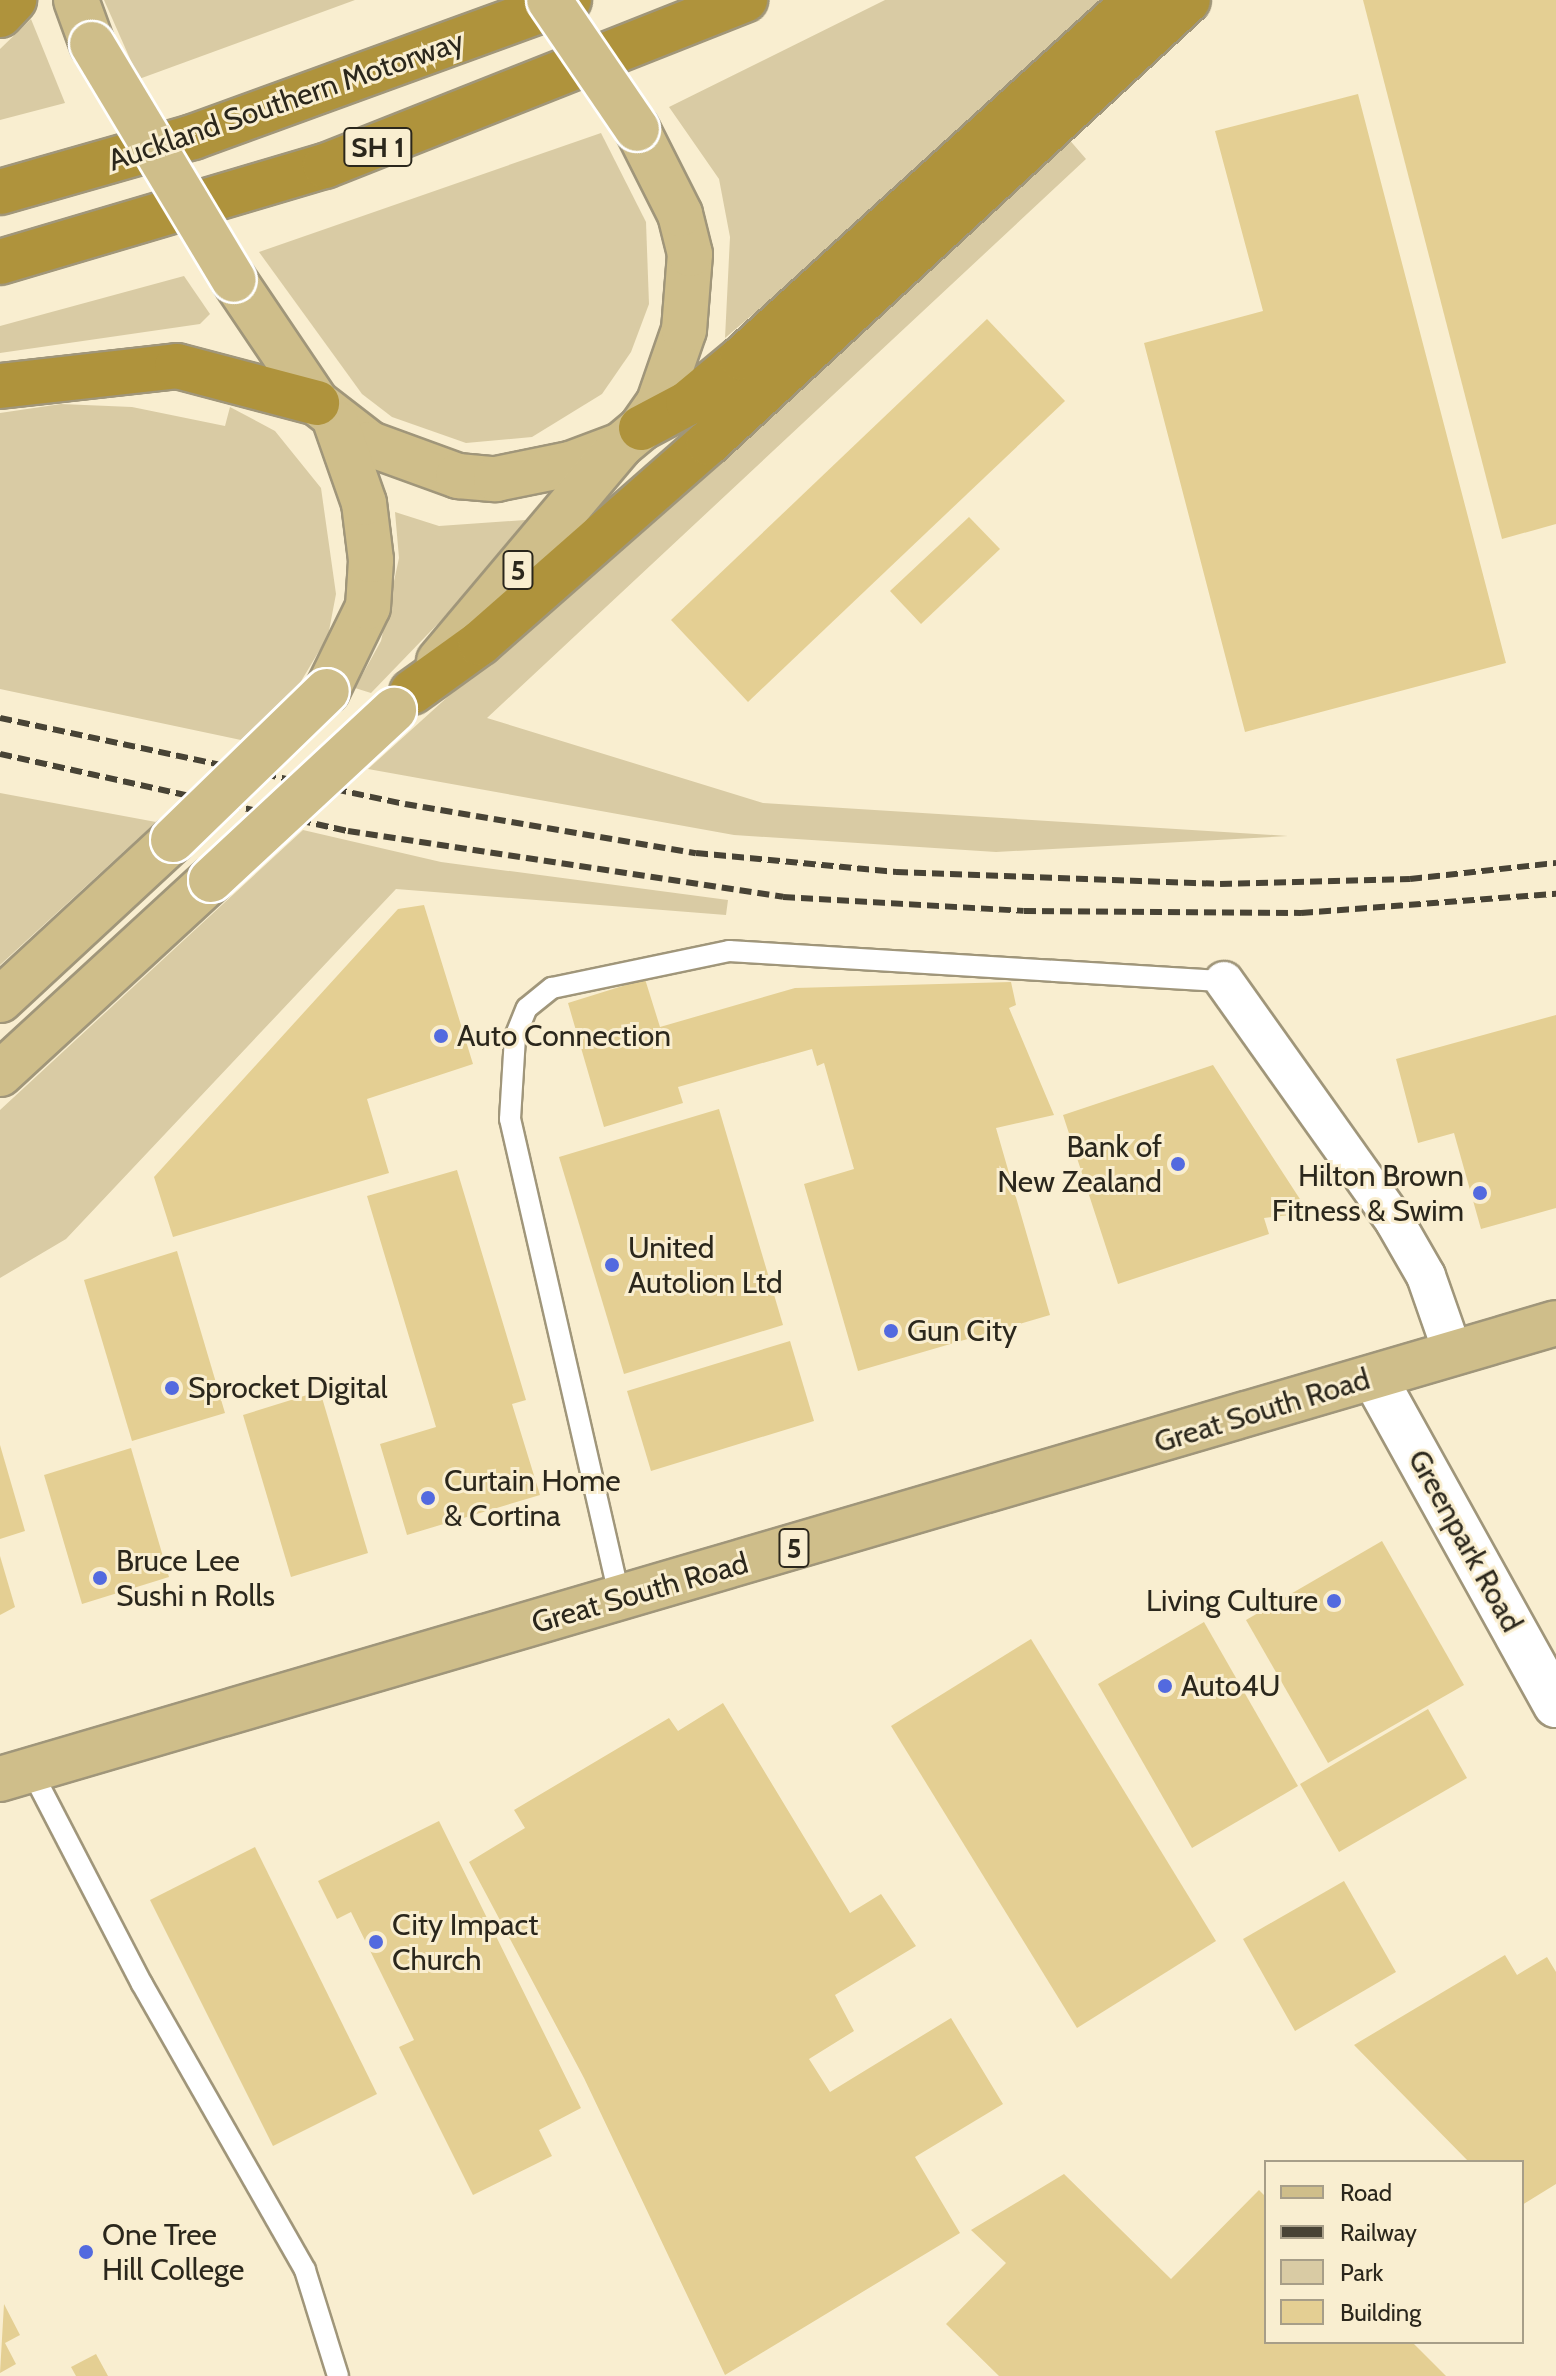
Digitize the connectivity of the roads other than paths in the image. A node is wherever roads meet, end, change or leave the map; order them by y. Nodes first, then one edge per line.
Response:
1 (14, 0) edge
2 (76, 0) edge
3 (549, 0) edge
4 (569, 0) edge
5 (745, 0) edge
6 (1136, 0) edge
7 (1188, 0) edge
8 (0, 15) edge
9 (0, 192) edge
10 (0, 262) edge
11 (0, 386) edge
12 (326, 413) junction
13 (631, 437) junction
14 (403, 701) junction
15 (1224, 981) joint
16 (0, 1000) edge
17 (0, 1074) edge
18 (1556, 1323) edge
19 (1453, 1353) junction
20 (1374, 1377) junction
21 (620, 1599) junction
22 (1556, 1705) edge
23 (16, 1775) edge
24 (338, 2376) edge

1 - 8 highway
2 - 12 main road, bridge
3 - 13 main road, 5, bridge
4 - 9 highway, Auckland Southern Motorway / SH 1
5 - 10 highway, SH 1
6 - 13 highway
7 - 14 highway
11 - 12 highway
12 - 13 main road
12 - 16 main road, bridge
13 - 14 main road, 5
14 - 17 main road, 5, bridge
15 - 19 street
15 - 21 lane
18 - 19 main road, Great South Road / 5
19 - 20 main road, Great South Road / 5
20 - 21 main road, Great South Road / 5
20 - 22 street, Greenpark Road
21 - 23 main road, Great South Road / 5
23 - 24 lane

